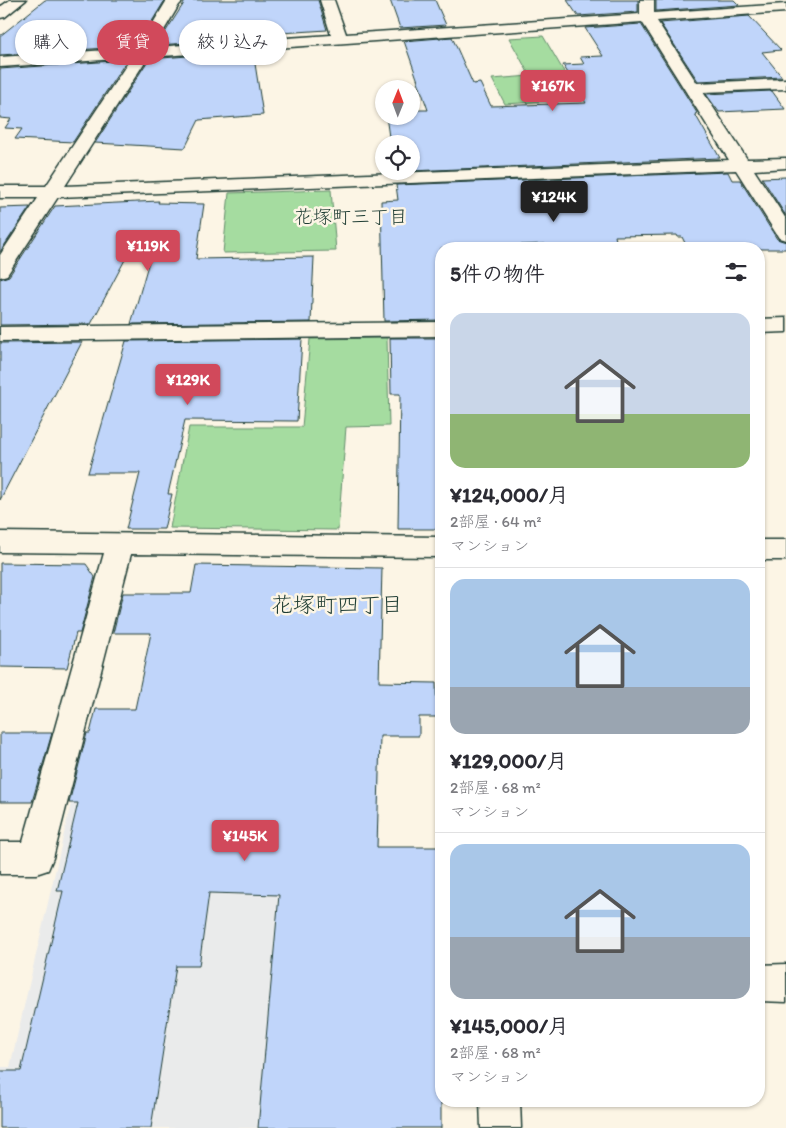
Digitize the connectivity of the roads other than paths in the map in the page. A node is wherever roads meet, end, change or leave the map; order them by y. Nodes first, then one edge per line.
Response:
1 (19, 0) edge
2 (178, 0) edge
3 (327, 0) edge
4 (647, 0) edge
5 (786, 8) edge
6 (0, 14) edge
7 (647, 18) junction
8 (162, 20) edge
9 (340, 39) junction
10 (169, 50) edge
11 (97, 55) edge
12 (0, 62) edge
13 (135, 65) edge
14 (786, 84) edge
15 (692, 88) junction
16 (786, 163) edge
17 (742, 166) junction
18 (0, 192) edge
19 (52, 192) junction
20 (786, 234) edge
21 (0, 271) edge
22 (786, 325) edge
23 (765, 326) edge
24 (435, 329) edge
25 (0, 334) edge
26 (0, 542) edge
27 (120, 544) junction
28 (435, 547) edge
29 (765, 550) edge
30 (786, 550) edge
31 (0, 858) edge
32 (765, 983) edge
33 (786, 983) edge
34 (500, 1107) edge
35 (501, 1128) edge

1 - 6 street
2 - 8 street
3 - 9 street
4 - 7 street
5 - 7 street
7 - 9 street
7 - 15 street
9 - 10 street
11 - 12 street
13 - 19 street
14 - 15 street
15 - 17 street
16 - 17 street
17 - 19 street
17 - 20 street
18 - 19 street
19 - 21 street
22 - 23 street
24 - 25 street
26 - 27 street
27 - 28 street
27 - 31 street
29 - 30 street
32 - 33 street
34 - 35 street

